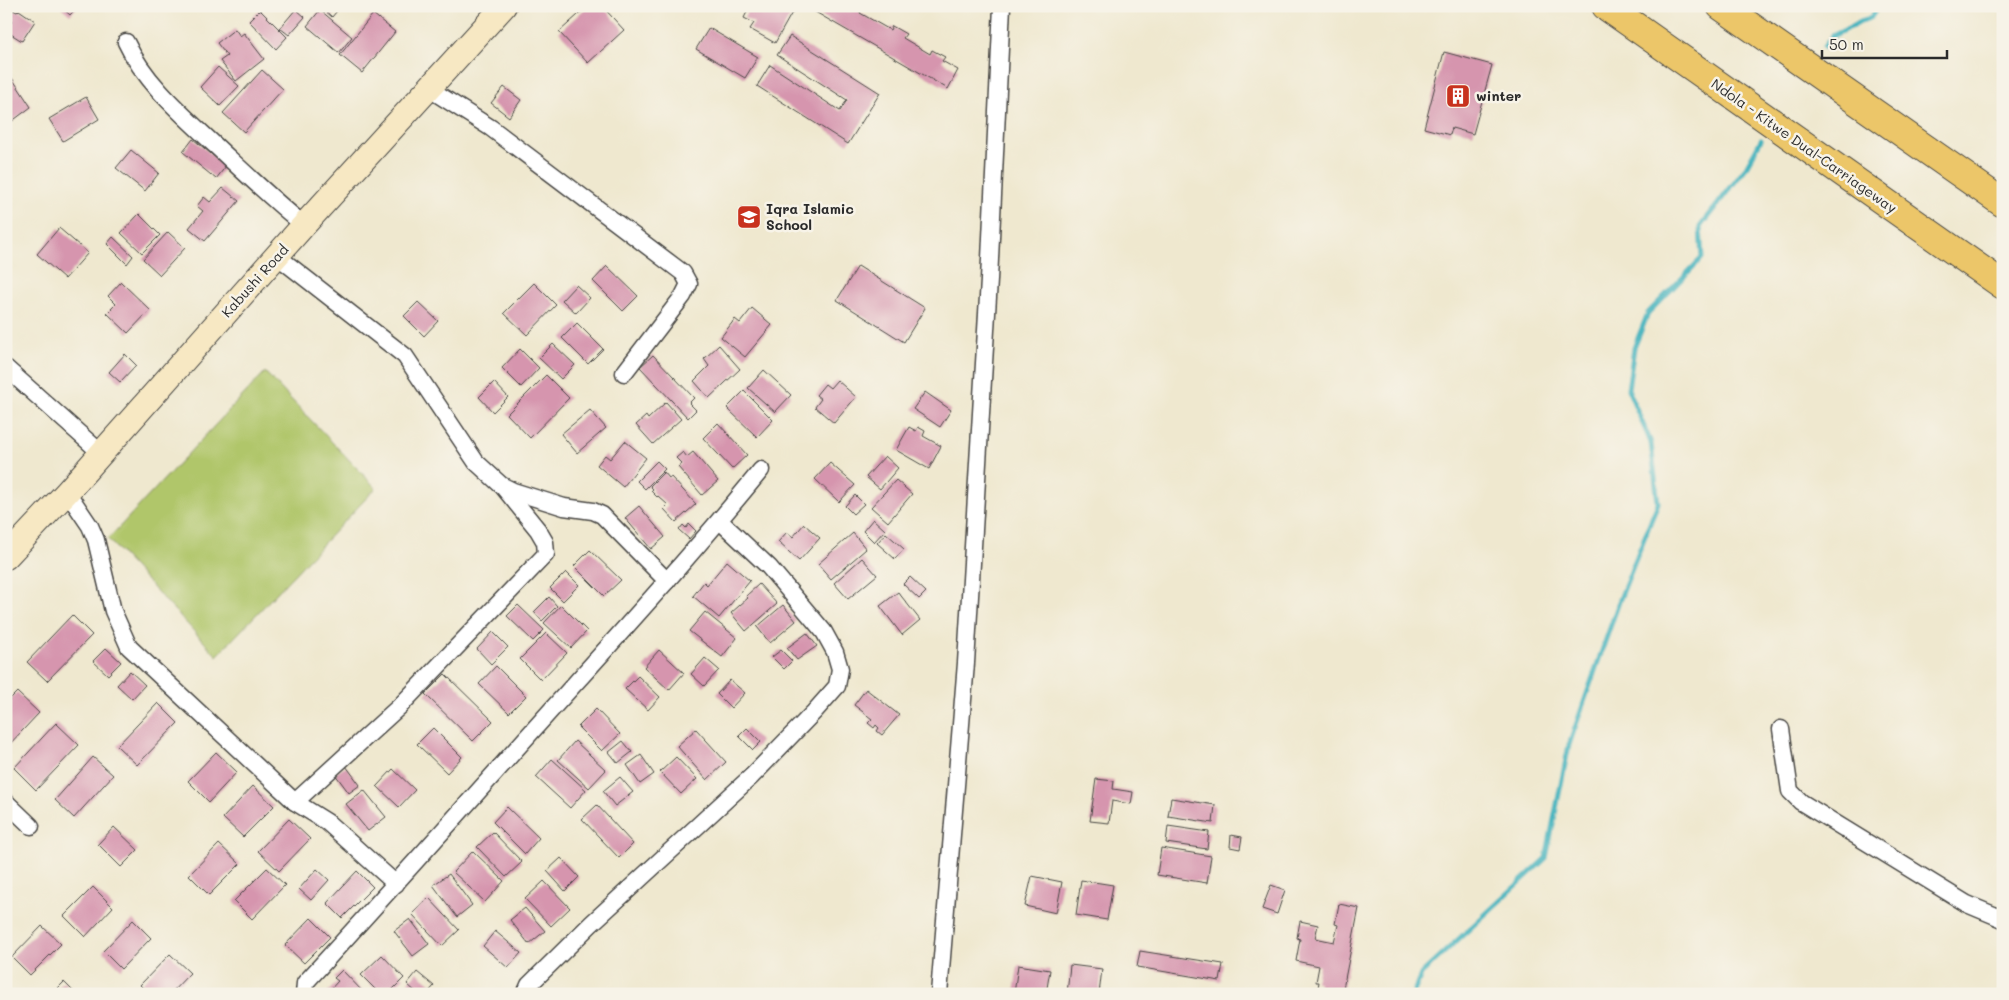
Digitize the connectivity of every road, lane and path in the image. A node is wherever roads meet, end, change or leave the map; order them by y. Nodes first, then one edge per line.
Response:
1 (1002, 6) edge
2 (1606, 6) edge
3 (1721, 6) edge
4 (502, 7) edge
5 (126, 42) dead end
6 (428, 88) junction
7 (2003, 203) edge
8 (304, 225) junction
9 (277, 256) junction
10 (2003, 285) edge
11 (6, 368) edge
12 (624, 373) dead end
13 (101, 453) junction
14 (761, 470) dead end
15 (501, 485) junction
16 (67, 492) junction
17 (720, 521) junction
18 (6, 557) edge
19 (667, 581) junction
20 (1781, 729) dead end
21 (6, 802) edge
22 (295, 802) junction
23 (32, 826) dead end
24 (396, 884) junction
25 (2003, 919) edge
26 (304, 994) edge
27 (525, 994) edge
28 (939, 994) edge

1 - 28 street
2 - 10 highway, Ndola - Kitwe Dual-Carriageway
3 - 7 highway
4 - 6 main road, Kabushi Road
5 - 8 street
6 - 8 main road, Kabushi Road
6 - 12 street
8 - 9 main road, Kabushi Road
9 - 13 main road, Kabushi Road
9 - 15 street
11 - 13 street
13 - 16 main road, Kabushi Road
14 - 17 street
15 - 19 street
15 - 22 street
16 - 18 main road, Kabushi Road
16 - 22 street
17 - 19 street
17 - 27 street
19 - 24 street
20 - 25 street
21 - 23 street
22 - 24 street
24 - 26 street

